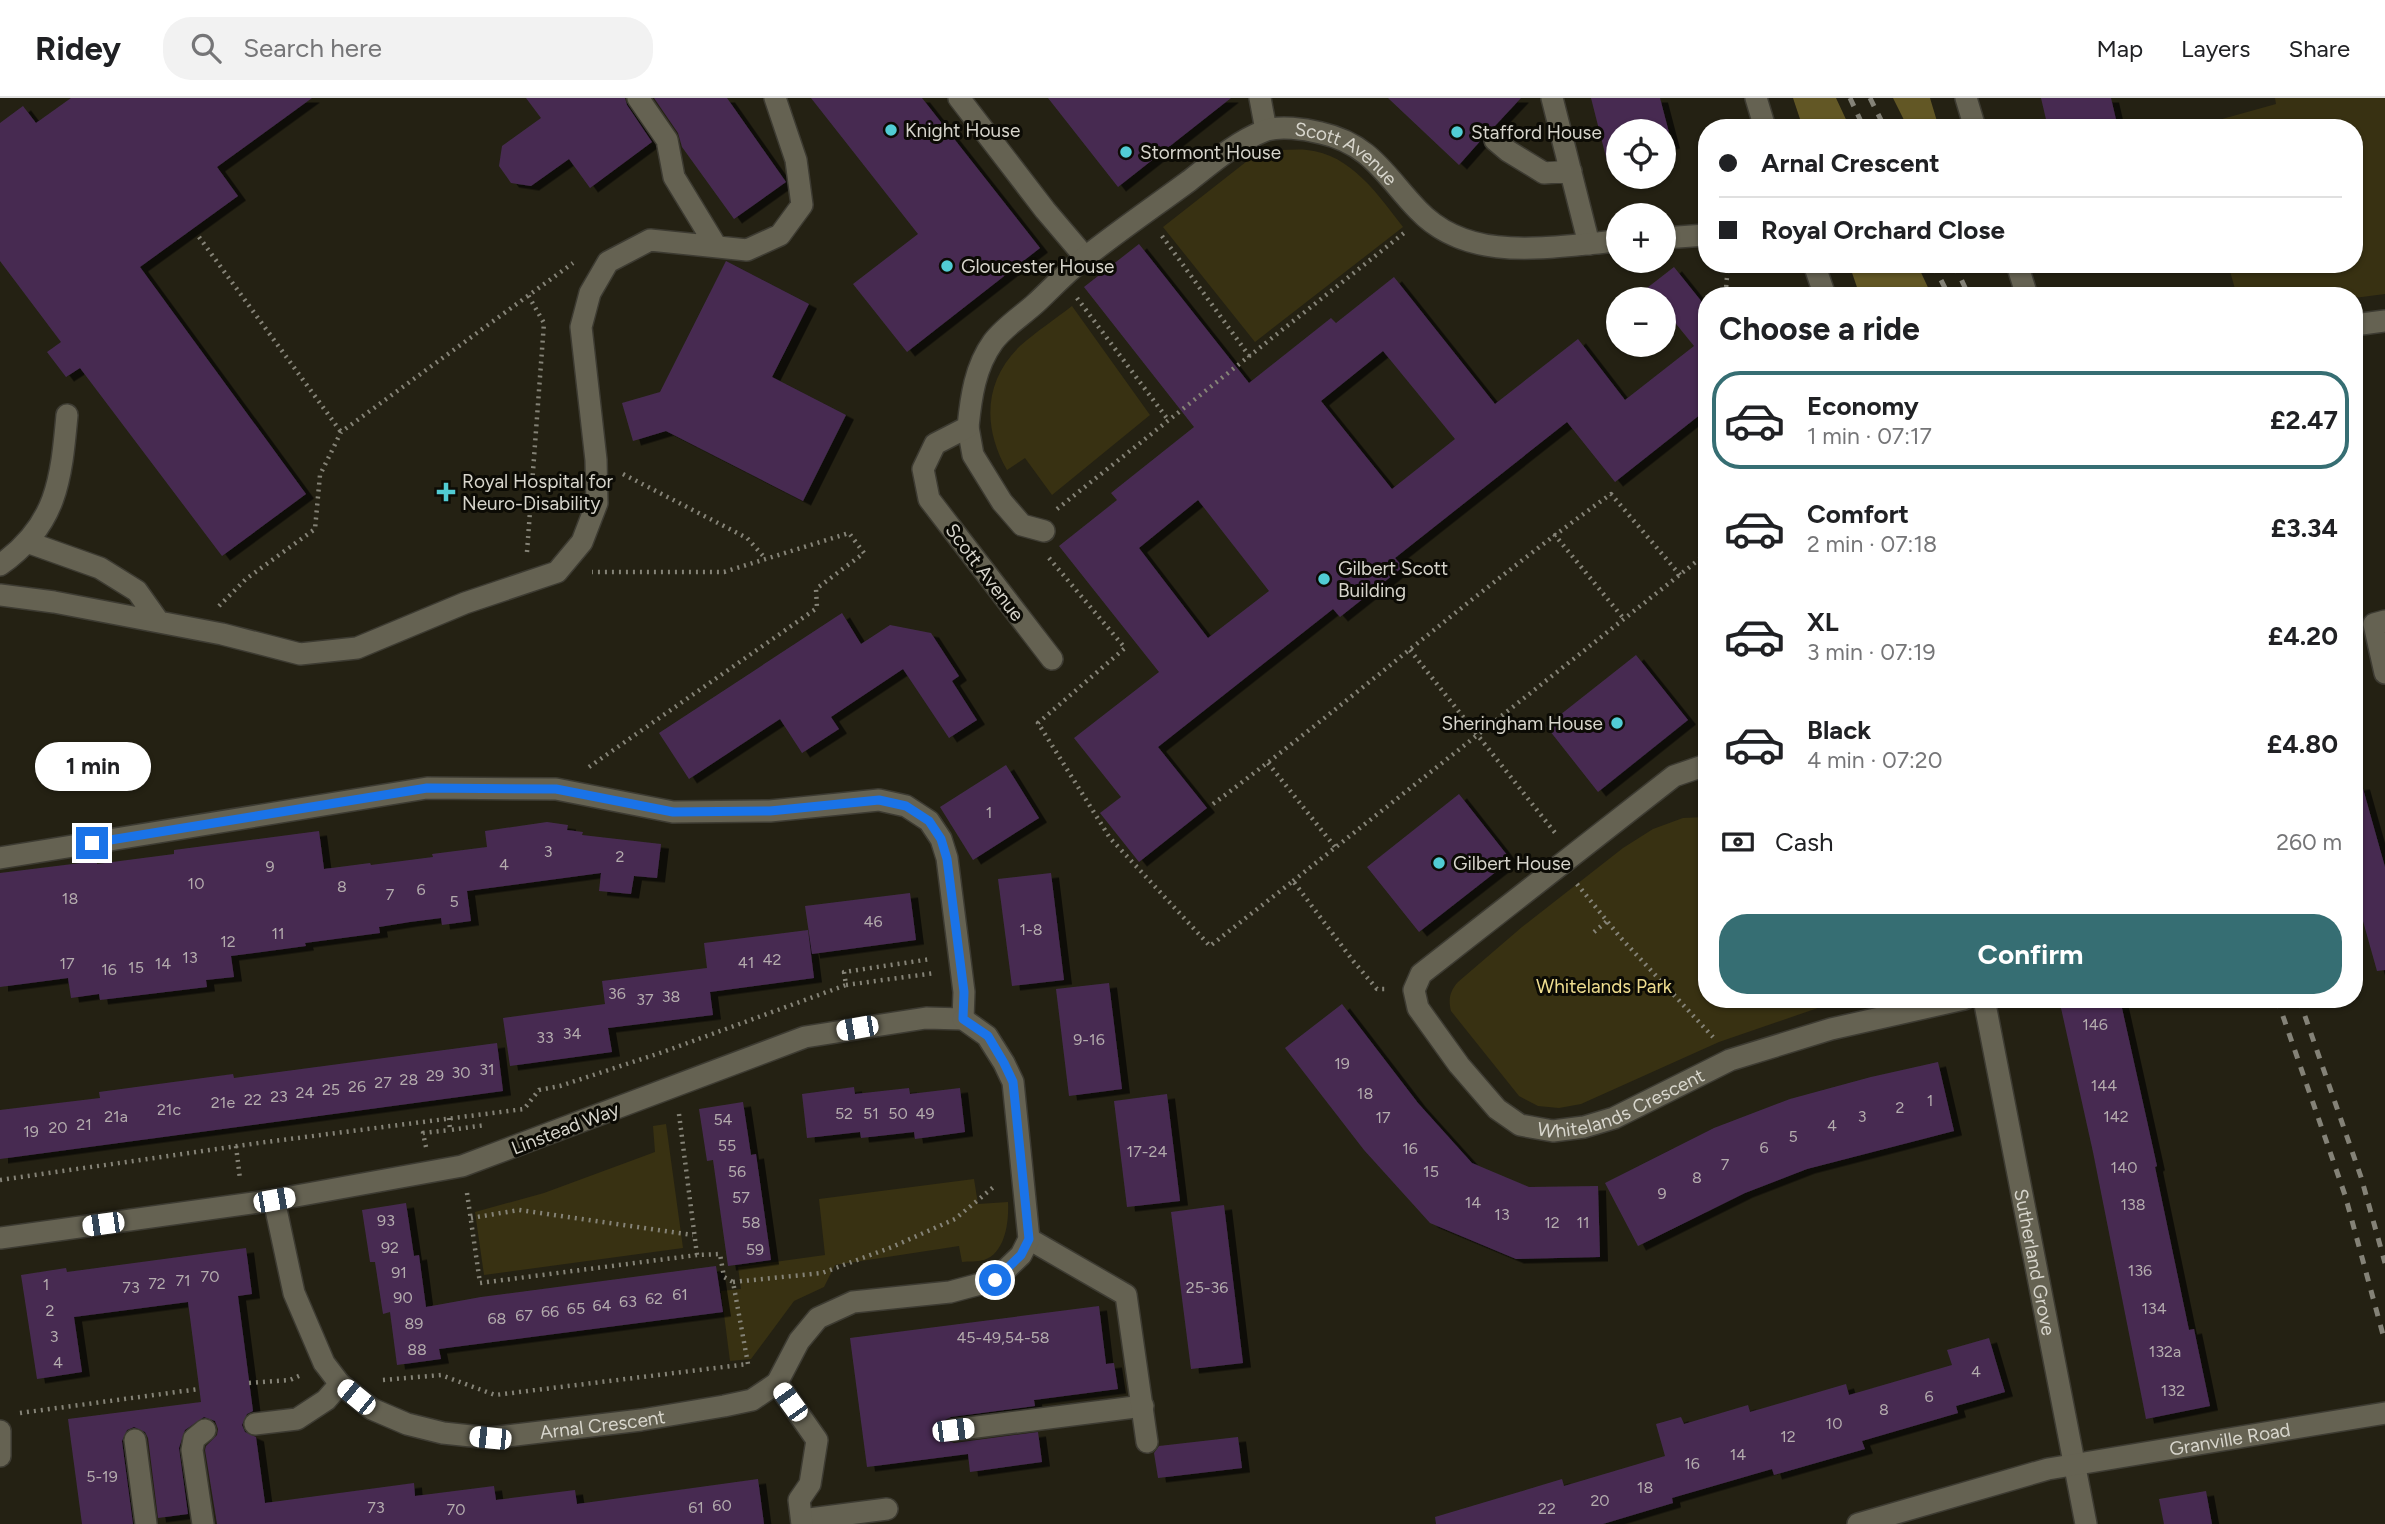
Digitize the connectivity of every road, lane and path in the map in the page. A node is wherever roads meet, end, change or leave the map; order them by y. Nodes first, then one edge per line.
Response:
1 (638, 98) edge
2 (775, 98) edge
3 (959, 98) edge
4 (1260, 98) edge
5 (1552, 98) edge
6 (1756, 98) edge
7 (1966, 98) edge
8 (1763, 119) edge
9 (1972, 119) edge
10 (1266, 130) junction
11 (1495, 140) dead end
12 (1571, 172) junction
13 (1145, 213) junction
14 (1424, 215) junction
15 (1698, 236) edge
16 (199, 237) dead end
17 (1676, 237) edge
18 (1606, 242) edge
19 (1589, 244) junction
20 (716, 246) junction
21 (1085, 257) junction
22 (608, 262) junction
23 (1062, 279) junction
24 (528, 295) junction
25 (2385, 321) edge
26 (2363, 324) edge
27 (1250, 357) junction
28 (67, 415) dead end
29 (1169, 421) junction
30 (968, 427) junction
31 (341, 432) junction
32 (596, 460) junction
33 (1034, 529) junction
34 (1555, 534) junction
35 (27, 542) junction
36 (766, 558) junction
37 (1698, 560) edge
38 (0, 565) edge
39 (557, 572) junction
40 (1680, 575) junction
41 (524, 583) junction
42 (0, 594) edge
43 (1624, 618) junction
44 (2385, 621) edge
45 (159, 622) junction
46 (196, 629) junction
47 (1052, 659) dead end
48 (2385, 673) edge
49 (1268, 763) junction
50 (1698, 768) edge
51 (556, 789) junction
52 (1213, 804) dead end
53 (1335, 847) junction
54 (0, 858) edge
55 (1293, 881) junction
56 (1607, 921) dead end
57 (1594, 932) dead end
58 (920, 961) dead end
59 (961, 969) junction
60 (846, 985) junction
61 (1414, 990) junction
62 (1924, 1008) edge
63 (1986, 1008) edge
64 (963, 1019) junction
65 (676, 1086) junction
66 (450, 1130) dead end
67 (424, 1133) dead end
68 (236, 1146) junction
69 (462, 1166) junction
70 (1023, 1167) junction
71 (240, 1175) dead end
72 (0, 1180) edge
73 (274, 1200) junction
74 (471, 1218) junction
75 (693, 1235) junction
76 (0, 1238) edge
77 (1029, 1239) junction
78 (697, 1255) junction
79 (733, 1282) junction
80 (324, 1363) junction
81 (748, 1364) junction
82 (249, 1383) dead end
83 (777, 1383) junction
84 (340, 1384) junction
85 (199, 1389) dead end
86 (752, 1400) junction
87 (1143, 1406) junction
88 (2385, 1413) edge
89 (6, 1422) edge
90 (255, 1424) dead end
91 (205, 1430) dead end
92 (953, 1430) dead end
93 (135, 1440) dead end
94 (1147, 1442) dead end
95 (0, 1456) edge
96 (2074, 1466) junction
97 (887, 1509) dead end
98 (802, 1522) edge
99 (146, 1524) edge
100 (204, 1524) edge
101 (1858, 1524) edge
102 (2086, 1524) edge

1 - 20 street
2 - 20 street
3 - 21 street
4 - 10 street
5 - 12 street
6 - 8 street
7 - 9 street
10 - 13 street, Scott Avenue
10 - 14 street, Scott Avenue
11 - 12 street
12 - 19 street
13 - 21 street, Scott Avenue
13 - 27 path
14 - 19 street, Scott Avenue
14 - 27 path
15 - 17 street
16 - 31 path
18 - 19 street, Scott Avenue
20 - 22 street
21 - 23 street, Scott Avenue
22 - 24 path
22 - 32 street
23 - 29 path
23 - 30 street, Scott Avenue
24 - 31 path
24 - 41 path
25 - 26 street
27 - 29 path
28 - 35 street
29 - 33 path
30 - 33 street
30 - 47 street, Scott Avenue
31 - 46 path
32 - 36 path
32 - 39 street
33 - 55 path
34 - 40 path
34 - 43 path
34 - 49 path
35 - 38 street
35 - 45 street
36 - 39 path
36 - 51 path
37 - 40 path
39 - 41 street
40 - 43 path
41 - 46 street
42 - 45 street
43 - 53 path
44 - 48 street
45 - 46 street
49 - 52 path
49 - 53 path
50 - 61 street
51 - 54 street
51 - 59 street
53 - 55 path
55 - 61 path
56 - 57 path
58 - 60 path
59 - 60 path
59 - 64 street
60 - 68 path
61 - 62 street, Whitelands Crescent
63 - 96 street, Sutherland Grove
64 - 65 street, Linstead Way
64 - 70 street
65 - 69 street, Linstead Way
65 - 75 path
66 - 67 path
68 - 71 path
68 - 72 path
69 - 73 street, Linstead Way
69 - 74 path
70 - 77 street
70 - 79 path
73 - 76 street, Linstead Way
73 - 80 street, Arnal Crescent
74 - 75 path
74 - 78 path
75 - 78 path
77 - 83 street, Arnal Crescent
77 - 87 street
78 - 79 path
79 - 81 path
80 - 82 path
80 - 84 street, Arnal Crescent
81 - 84 path
81 - 86 path
83 - 86 street, Arnal Crescent
83 - 98 street
84 - 86 street, Arnal Crescent
84 - 90 street
85 - 89 path
87 - 92 street
87 - 94 street
88 - 96 street, Granville Road
89 - 95 street
91 - 100 street
93 - 99 street
96 - 101 street, Granville Road
96 - 102 street, Sutherland Grove
97 - 98 street

